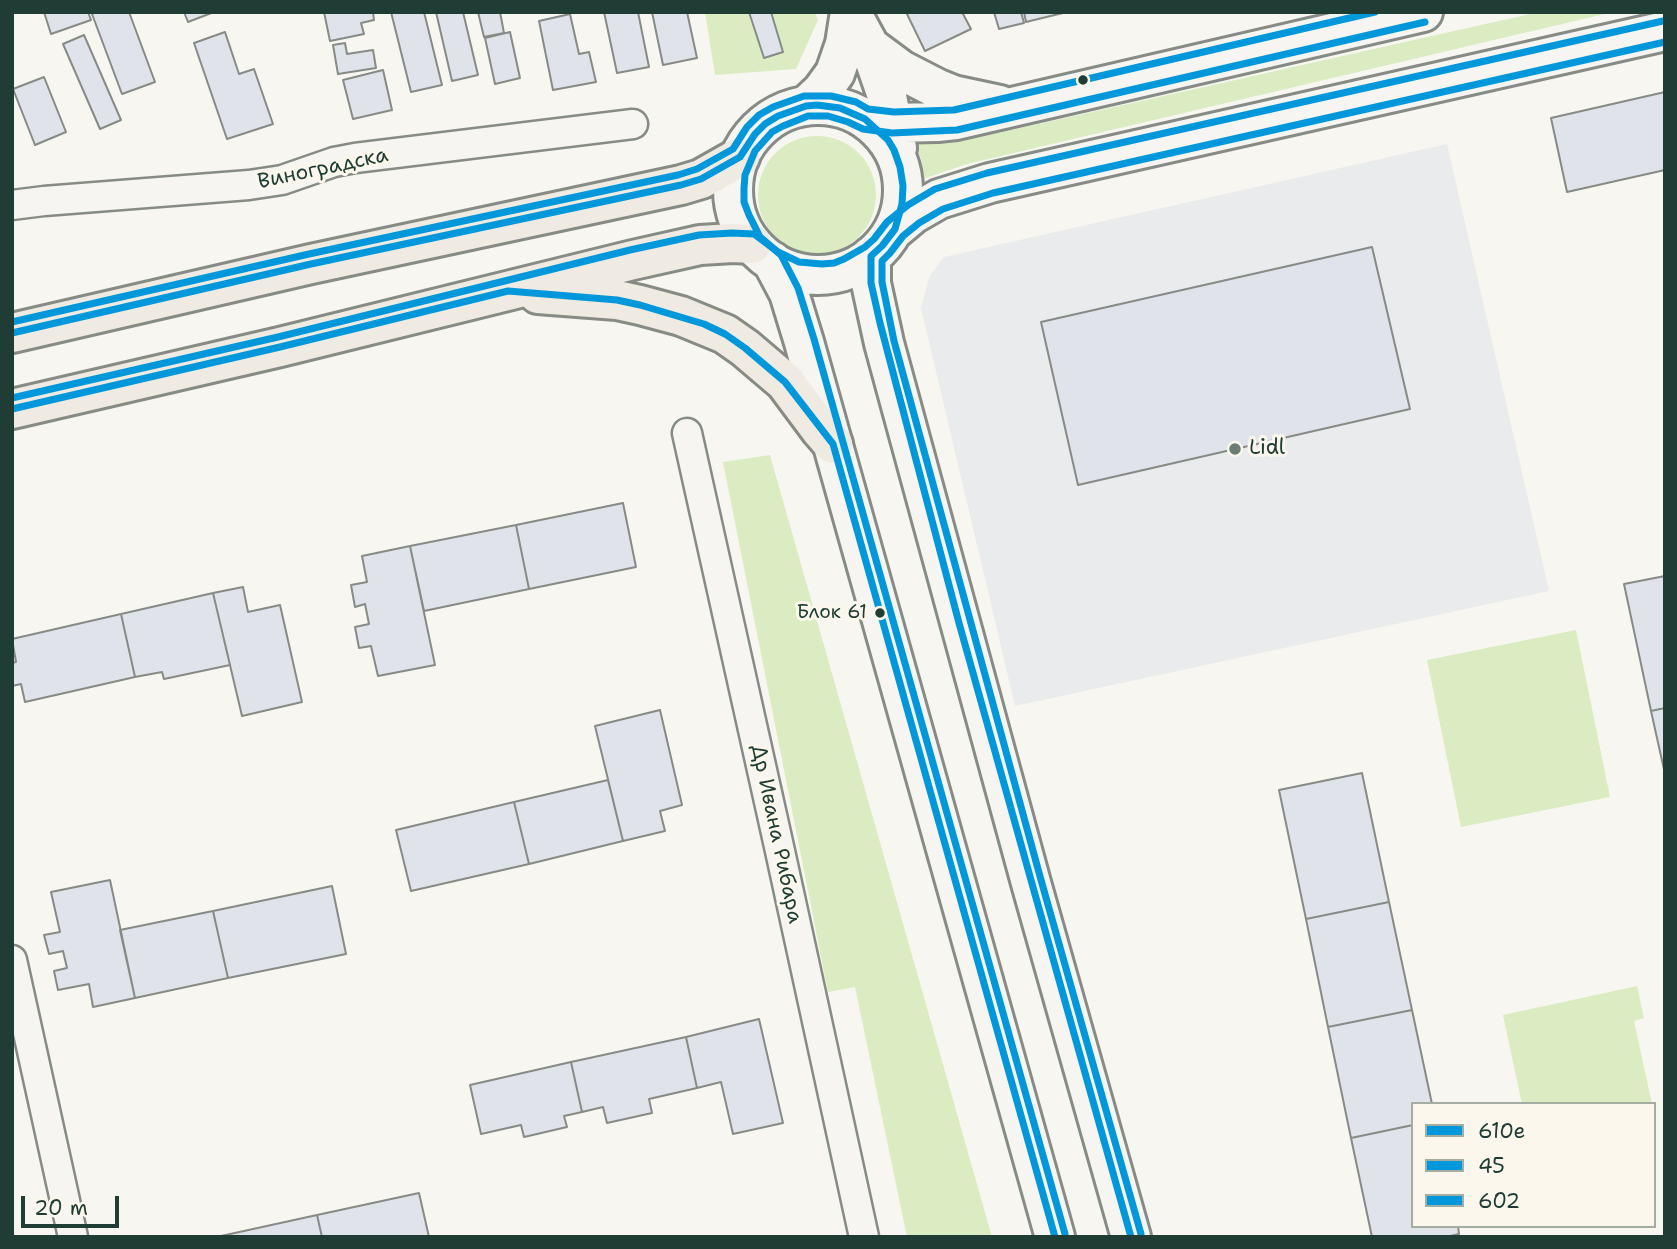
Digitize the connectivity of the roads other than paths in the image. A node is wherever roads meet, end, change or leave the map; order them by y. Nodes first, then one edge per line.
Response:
1 (850, 12) edge
2 (1423, 12) edge
3 (1665, 31) edge
4 (870, 47) junction
5 (806, 106) junction
6 (1012, 108) junction
7 (879, 121) junction
8 (633, 124) dead end
9 (740, 157) junction
10 (12, 205) edge
11 (883, 243) junction
12 (762, 253) junction
13 (508, 291) junction
14 (12, 333) edge
15 (12, 409) edge
16 (687, 433) dead end
17 (833, 444) junction
18 (12, 960) edge
19 (73, 1237) edge
20 (864, 1237) edge
21 (1055, 1237) edge
22 (1131, 1237) edge

1 - 4 main road
1 - 5 main road
2 - 6 main road
3 - 11 main road
4 - 6 main road
4 - 7 main road
5 - 7 main road
5 - 9 main road
6 - 7 main road
7 - 11 main road
8 - 10 street, Виноградска
9 - 12 main road
9 - 14 highway
11 - 12 main road
11 - 22 main road
12 - 13 highway
12 - 17 main road
13 - 15 highway
13 - 17 highway
16 - 20 street, Др Ивана Рибара
17 - 21 main road
18 - 19 street

